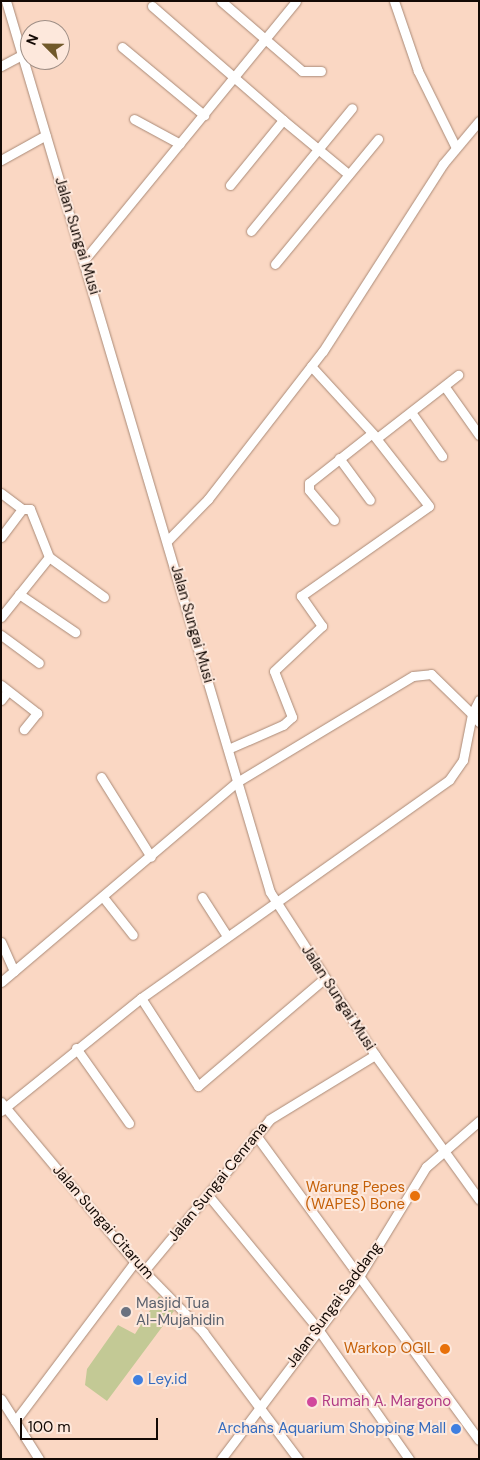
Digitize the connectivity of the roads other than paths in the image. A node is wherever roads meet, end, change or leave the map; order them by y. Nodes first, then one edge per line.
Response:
1 (6, 1) edge
2 (221, 1) edge
3 (295, 1) edge
4 (394, 1) edge
5 (152, 6) dead end
6 (265, 38) junction
7 (122, 47) dead end
8 (20, 48) edge
9 (20, 56) edge
10 (1, 66) edge
11 (26, 70) edge
12 (321, 71) dead end
13 (234, 76) junction
14 (352, 108) dead end
15 (204, 115) junction
16 (134, 119) dead end
17 (283, 120) junction
18 (477, 123) edge
19 (46, 135) junction
20 (378, 139) dead end
21 (458, 143) junction
22 (180, 144) junction
23 (315, 149) junction
24 (1, 160) edge
25 (348, 174) junction
26 (230, 185) dead end
27 (251, 231) dead end
28 (84, 259) junction
29 (275, 264) dead end
30 (311, 366) junction
31 (458, 376) dead end
32 (444, 387) junction
33 (411, 412) junction
34 (479, 435) edge
35 (373, 436) junction
36 (442, 456) dead end
37 (339, 458) junction
38 (1, 493) edge
39 (370, 500) dead end
40 (22, 509) junction
41 (334, 520) dead end
42 (1, 537) edge
43 (167, 541) junction
44 (48, 557) junction
45 (19, 594) junction
46 (104, 597) dead end
47 (1, 617) edge
48 (75, 632) dead end
49 (1, 635) edge
50 (39, 664) dead end
51 (5, 688) edge
52 (1, 700) edge
53 (479, 700) edge
54 (472, 714) junction
55 (479, 722) edge
56 (24, 729) dead end
57 (228, 749) junction
58 (101, 776) dead end
59 (237, 782) junction
60 (151, 857) junction
61 (103, 897) junction
62 (202, 898) dead end
63 (275, 901) junction
64 (133, 935) dead end
65 (227, 936) junction
66 (1, 942) edge
67 (14, 971) junction
68 (326, 978) junction
69 (1, 982) edge
70 (142, 998) junction
71 (76, 1048) junction
72 (375, 1055) junction
73 (3, 1107) edge
74 (479, 1121) edge
75 (128, 1123) dead end
76 (255, 1134) junction
77 (443, 1150) junction
78 (208, 1195) junction
79 (479, 1199) edge
80 (135, 1262) junction
81 (144, 1271) junction
82 (360, 1275) junction
83 (318, 1329) junction
84 (1, 1399) edge
85 (261, 1406) junction
86 (15, 1421) junction
87 (479, 1440) edge
88 (39, 1459) edge
89 (221, 1459) edge
90 (298, 1459) edge
91 (409, 1459) edge

1 - 8 street, Jalan Sungai Musi
2 - 6 street
3 - 6 street
4 - 21 street
5 - 13 street
6 - 12 street
6 - 13 street
7 - 15 street
9 - 10 street
11 - 19 street, Jalan Sungai Musi
13 - 15 street
13 - 17 street
14 - 23 street
15 - 22 street
16 - 22 street
17 - 23 street
17 - 26 street
18 - 21 street
19 - 24 street
19 - 28 street, Jalan Sungai Musi
20 - 25 street
21 - 30 street
22 - 28 street
23 - 25 street
23 - 27 street
25 - 29 street
28 - 43 street, Jalan Sungai Musi
30 - 35 street
30 - 43 street
31 - 32 street
32 - 33 street
32 - 34 street
33 - 35 street
33 - 36 street
35 - 37 street
35 - 57 street
37 - 39 street
37 - 41 street
38 - 40 street
40 - 42 street
40 - 44 street
43 - 57 street, Jalan Sungai Musi
44 - 45 street
44 - 46 street
45 - 47 street
45 - 48 street
49 - 50 street
51 - 52 street
51 - 56 street
53 - 54 street
54 - 55 street
54 - 59 street
54 - 63 street
57 - 59 street, Jalan Sungai Musi
58 - 60 street
59 - 60 street
59 - 63 street, Jalan Sungai Musi
60 - 61 street
61 - 64 street
61 - 67 street
62 - 65 street
63 - 65 street
63 - 68 street, Jalan Sungai Musi
65 - 70 street
66 - 67 street
67 - 69 street
68 - 70 street
68 - 72 street, Jalan Sungai Musi
70 - 71 street
71 - 73 street
71 - 75 street
72 - 76 street, Jalan Sungai Cenrana
72 - 77 street, Jalan Sungai Musi
73 - 80 street, Jalan Sungai Citarum
74 - 77 street, Jalan Sungai Saddang
76 - 78 street, Jalan Sungai Cenrana
76 - 82 street
77 - 79 street, Jalan Sungai Musi
77 - 82 street, Jalan Sungai Saddang
78 - 81 street, Jalan Sungai Cenrana
78 - 83 street
80 - 81 street, Jalan Sungai Citarum
80 - 86 street
81 - 85 street, Jalan Sungai Citarum
82 - 83 street, Jalan Sungai Saddang
82 - 87 street
83 - 85 street, Jalan Sungai Saddang
83 - 91 street
84 - 86 street
85 - 89 street, Jalan Sungai Saddang
85 - 90 street, Jalan Sungai Citarum
86 - 88 street

